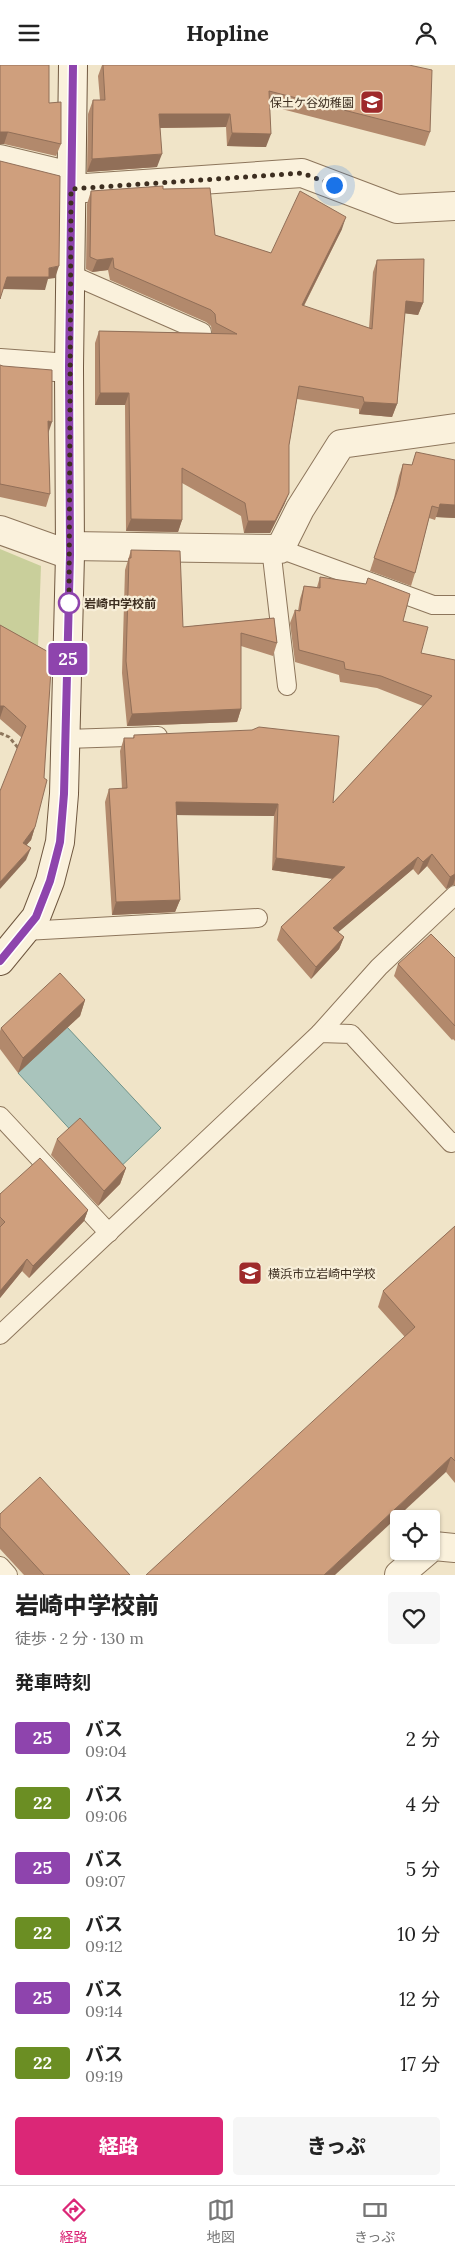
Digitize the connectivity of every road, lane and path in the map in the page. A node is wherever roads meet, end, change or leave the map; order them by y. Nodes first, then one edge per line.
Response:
1 (73, 65) edge
2 (0, 159) edge
3 (71, 183) junction
4 (455, 206) edge
5 (72, 275) junction
6 (202, 332) edge
7 (0, 363) edge
8 (69, 368) junction
9 (455, 428) edge
10 (0, 530) edge
11 (275, 549) junction
12 (70, 550) junction
13 (455, 605) edge
14 (287, 686) dead end
15 (170, 735) edge
16 (66, 739) junction
17 (455, 895) edge
18 (258, 918) dead end
19 (25, 931) junction
20 (0, 961) edge
21 (320, 1033) junction
22 (0, 1116) edge
23 (455, 1142) edge
24 (109, 1233) junction
25 (0, 1335) edge
26 (440, 1546) edge
27 (455, 1547) edge
28 (416, 1560) edge
29 (0, 1566) edge
30 (8, 1575) edge
31 (399, 1575) edge

1 - 3 street
2 - 3 street
3 - 4 street
3 - 5 street
5 - 6 lane
5 - 8 street
7 - 8 street
8 - 12 street
9 - 11 street
10 - 12 street
11 - 12 street
11 - 13 lane
11 - 14 lane
12 - 16 street
15 - 16 lane
16 - 19 street
17 - 21 lane
18 - 19 lane
19 - 20 street
21 - 23 lane
21 - 24 lane
22 - 24 lane
24 - 25 lane
26 - 27 street
28 - 31 street
29 - 30 lane

